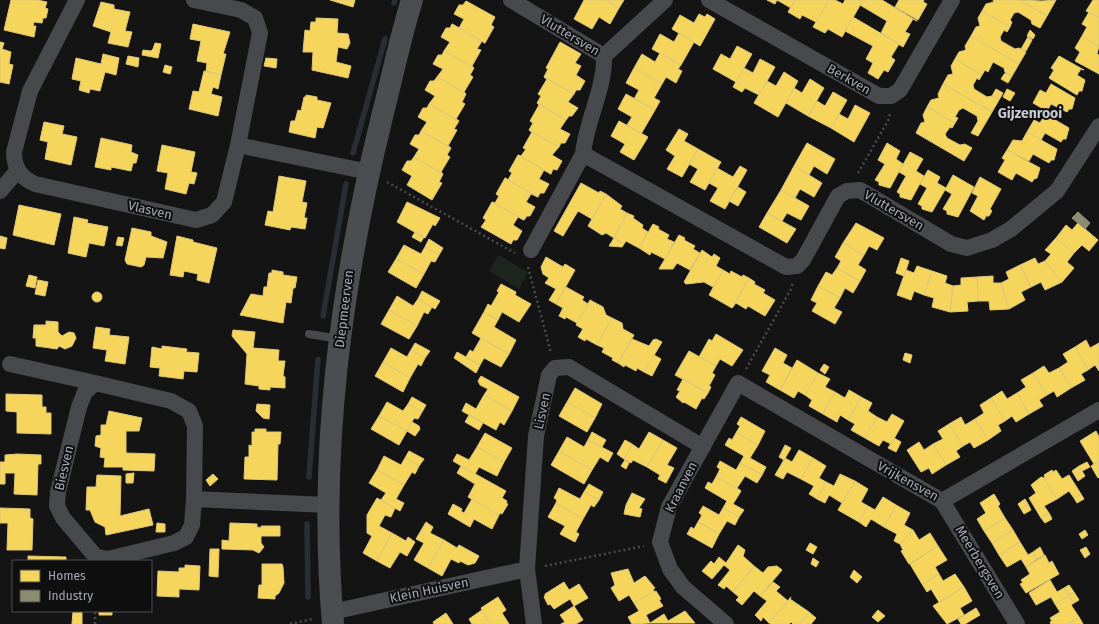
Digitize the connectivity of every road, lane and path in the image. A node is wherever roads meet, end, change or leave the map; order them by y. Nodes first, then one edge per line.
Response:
1 (78, 0) edge
2 (194, 0) edge
3 (412, 0) edge
4 (511, 0) edge
5 (665, 0) edge
6 (709, 0) edge
7 (952, 0) edge
8 (604, 56) junction
9 (891, 96) junction
10 (1099, 126) edge
11 (238, 145) junction
12 (583, 154) junction
13 (18, 170) junction
14 (369, 172) junction
15 (0, 190) edge
16 (847, 191) junction
17 (529, 254) junction
18 (797, 266) junction
19 (309, 334) dead end
20 (340, 339) junction
21 (10, 364) dead end
22 (555, 368) junction
23 (738, 383) junction
24 (95, 384) junction
25 (1099, 410) edge
26 (703, 447) junction
27 (194, 500) junction
28 (942, 501) junction
29 (328, 505) junction
30 (660, 542) junction
31 (527, 569) junction
32 (96, 612) edge
33 (332, 618) edge
34 (95, 624) edge
35 (534, 624) edge
36 (726, 624) edge
37 (1017, 624) edge

1 - 13 street
2 - 11 street, Vlasven
3 - 14 street, Diepmeerven
4 - 8 street, Vluttersven
5 - 8 street
6 - 9 street, Berkven
7 - 9 street
8 - 12 street, Vluttersven
9 - 16 path
10 - 16 street, Vluttersven
11 - 13 street, Vlasven
11 - 14 street
12 - 17 street, Vluttersven
12 - 18 street
13 - 15 street
14 - 17 path
14 - 20 street, Diepmeerven
16 - 18 street, Vluttersven
17 - 22 path
18 - 23 path
19 - 20 lane
20 - 29 street, Diepmeerven
21 - 24 street, Biesven
22 - 26 street
22 - 31 street, Lisven
23 - 26 street, Kraanven
23 - 28 street, Vrijkensven
24 - 27 street, Biesven
24 - 27 street, Biesven
25 - 28 street, Vrijkensven
26 - 30 street, Kraanven
27 - 29 street
28 - 37 street, Meerbergsven
29 - 33 street, Diepmeerven
30 - 31 path
30 - 36 street
31 - 33 street, Klein Huisven
31 - 35 street, Lisven
32 - 34 path

